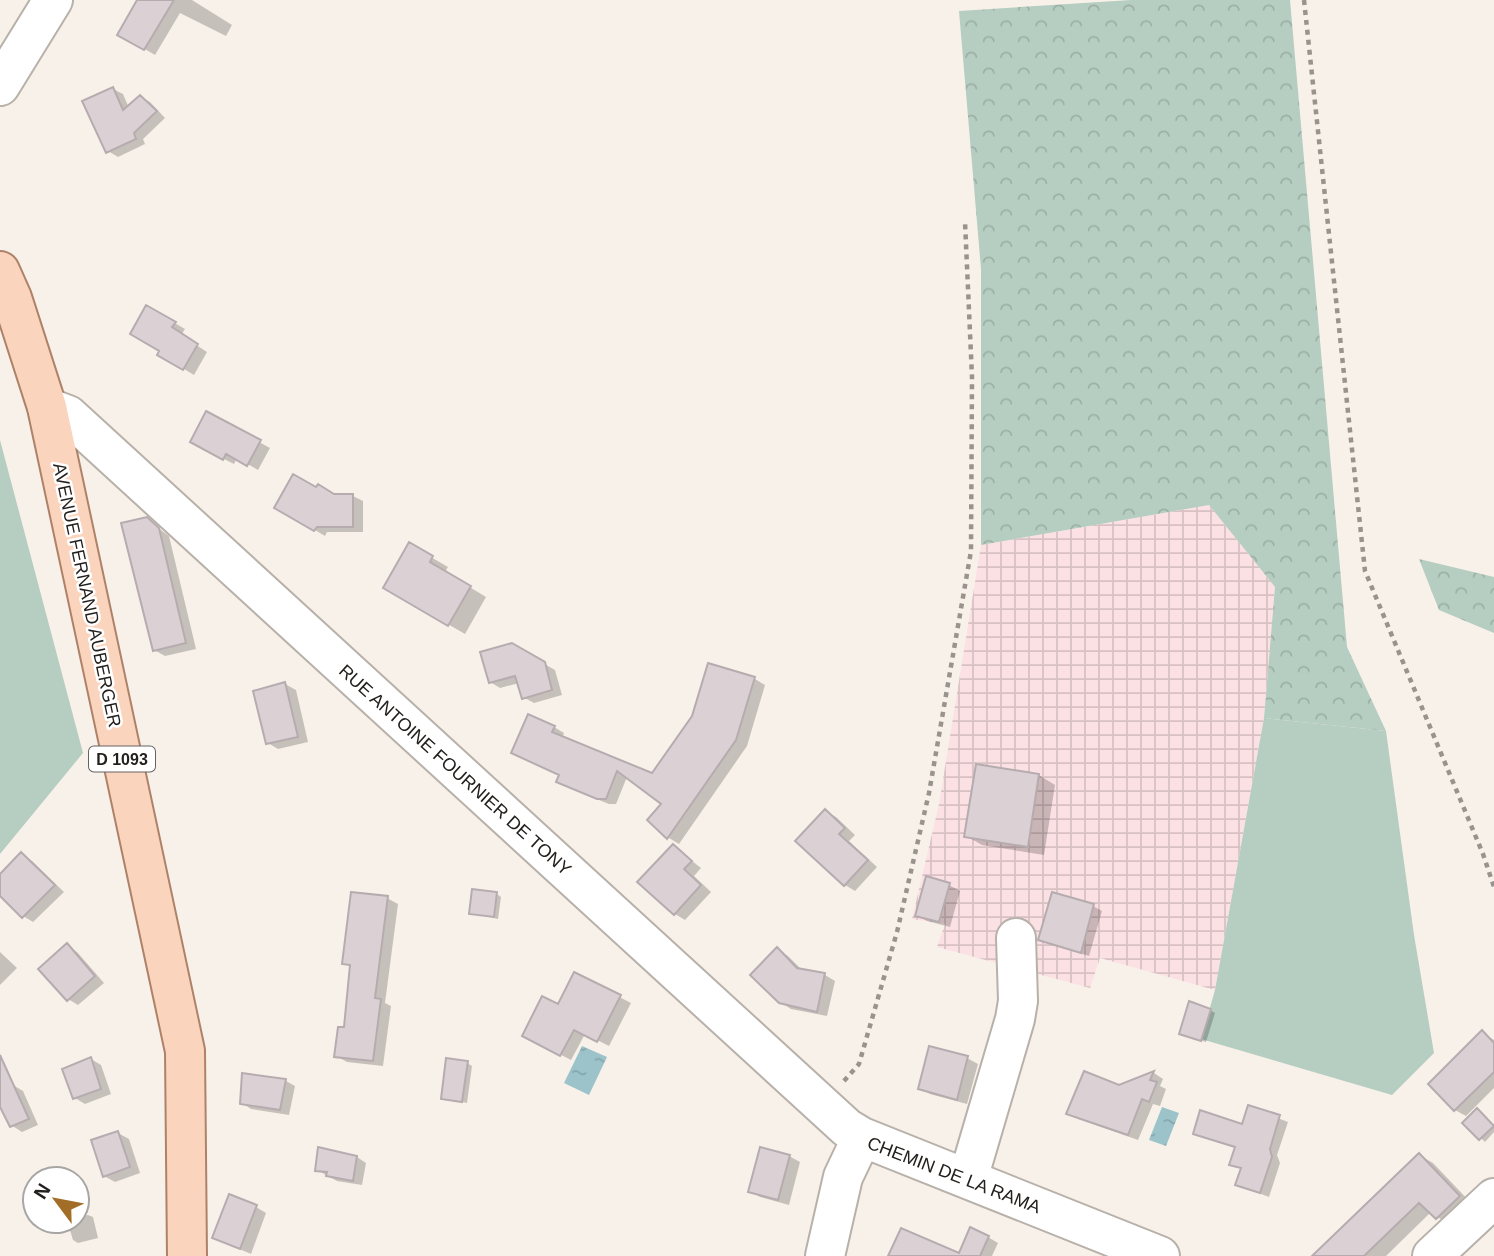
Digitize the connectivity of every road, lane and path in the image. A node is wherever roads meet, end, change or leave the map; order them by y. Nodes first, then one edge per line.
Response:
1 (53, 0) edge
2 (1304, 0) edge
3 (0, 86) edge
4 (965, 222) dead end
5 (0, 271) edge
6 (47, 407) junction
7 (1494, 887) edge
8 (1016, 939) dead end
9 (815, 1099) junction
10 (862, 1137) junction
11 (968, 1180) junction
12 (1494, 1198) edge
13 (187, 1256) edge
14 (825, 1256) edge
15 (1160, 1256) edge
16 (1432, 1256) edge

1 - 3 street
2 - 7 path
4 - 9 path
5 - 6 main road, AVENUE FERNAND AUBERGER / D 1093
6 - 9 street, RUE ANTOINE FOURNIER DE TONY
6 - 13 main road, AVENUE FERNAND AUBERGER / D 1093
8 - 11 street
9 - 10 street, RUE ANTOINE FOURNIER DE TONY
10 - 11 street, CHEMIN DE LA RAMA
10 - 14 street, CHEMIN DE LA RAMA
11 - 15 street, CHEMIN DE LA RAMA
12 - 16 street

